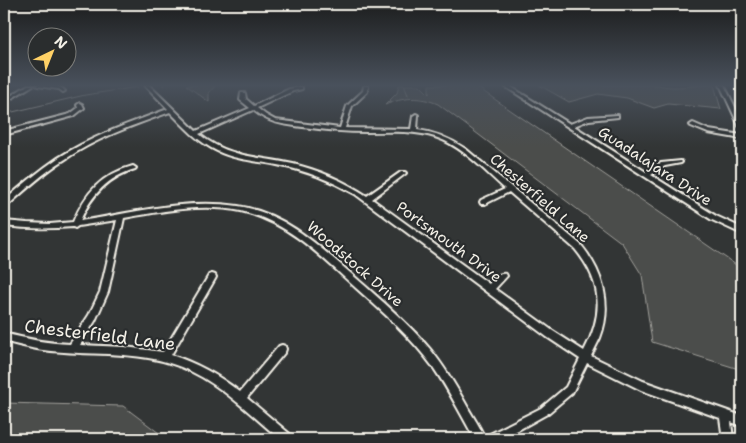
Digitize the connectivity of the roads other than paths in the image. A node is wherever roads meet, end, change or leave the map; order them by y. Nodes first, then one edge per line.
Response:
1 (80, 105) dead end
2 (169, 106) edge
3 (250, 106) edge
4 (258, 106) edge
5 (350, 106) edge
6 (538, 106) edge
7 (732, 106) edge
8 (253, 108) junction
9 (172, 109) junction
10 (416, 116) dead end
11 (616, 116) dead end
12 (693, 125) dead end
13 (570, 126) junction
14 (742, 126) edge
15 (342, 130) junction
16 (414, 130) junction
17 (196, 132) junction
18 (4, 133) edge
19 (742, 137) edge
20 (678, 162) dead end
21 (133, 168) dead end
22 (403, 173) dead end
23 (646, 175) junction
24 (510, 189) junction
25 (367, 199) junction
26 (483, 202) dead end
27 (4, 205) edge
28 (121, 217) junction
29 (4, 222) edge
30 (75, 225) junction
31 (742, 231) edge
32 (503, 276) dead end
33 (212, 277) dead end
34 (489, 289) junction
35 (4, 337) edge
36 (74, 348) junction
37 (282, 350) dead end
38 (165, 357) junction
39 (586, 358) junction
40 (240, 399) junction
41 (725, 415) junction
42 (742, 422) edge
43 (287, 439) edge
44 (480, 439) edge
45 (492, 439) edge
46 (728, 439) edge

1 - 18 street
2 - 9 street, Portsmouth Drive
3 - 8 street
4 - 8 street
5 - 15 street
6 - 13 street, Guadalajara Drive
7 - 14 street
8 - 15 street, Chesterfield Lane
8 - 17 street
9 - 17 street, Portsmouth Drive
9 - 27 street
10 - 16 street
11 - 13 street
12 - 19 street
13 - 23 street, Guadalajara Drive
15 - 16 street, Chesterfield Lane
16 - 24 street, Chesterfield Lane
17 - 25 street, Portsmouth Drive
20 - 23 street
21 - 30 street
22 - 25 street
23 - 31 street, Guadalajara Drive
24 - 26 street
24 - 39 street, Chesterfield Lane
25 - 34 street, Portsmouth Drive
28 - 30 street, Woodstock Drive
28 - 36 street
28 - 44 street, Woodstock Drive
29 - 30 street, Woodstock Drive
32 - 34 street
33 - 38 street
34 - 39 street, Portsmouth Drive
35 - 36 street, Chesterfield Lane
36 - 38 street, Chesterfield Lane
37 - 40 street
38 - 40 street, Chesterfield Lane
39 - 41 street, Portsmouth Drive
39 - 45 street, Chesterfield Lane
40 - 43 street, Chesterfield Lane
41 - 42 street, Portsmouth Drive
41 - 46 street

